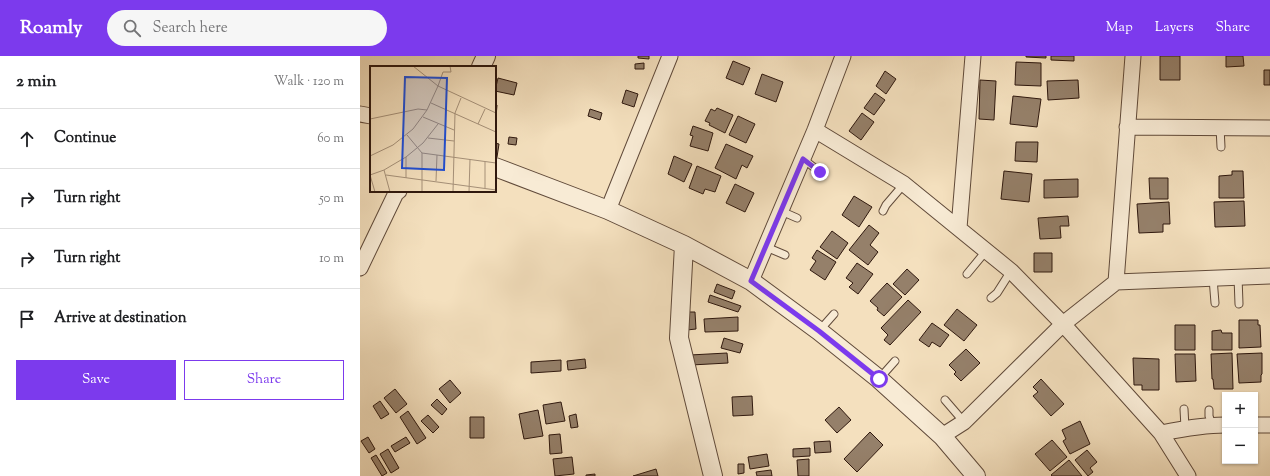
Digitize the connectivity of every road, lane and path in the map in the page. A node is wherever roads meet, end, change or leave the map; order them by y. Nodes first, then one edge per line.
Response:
1 (486, 56) edge
2 (670, 56) edge
3 (843, 56) edge
4 (972, 56) edge
5 (1133, 56) edge
6 (481, 66) edge
7 (360, 114) edge
8 (370, 116) edge
9 (1127, 127) junction
10 (1220, 127) junction
11 (1270, 128) edge
12 (815, 130) junction
13 (1221, 147) dead end
14 (803, 159) junction
15 (496, 167) edge
16 (820, 172) dead end
17 (904, 184) junction
18 (397, 192) edge
19 (608, 210) junction
20 (781, 211) junction
21 (882, 211) dead end
22 (797, 218) dead end
23 (959, 228) junction
24 (684, 245) junction
25 (766, 247) junction
26 (986, 251) junction
27 (785, 255) dead end
28 (360, 268) edge
29 (1011, 271) junction
30 (967, 274) dead end
31 (1270, 276) edge
32 (1238, 277) junction
33 (1213, 278) junction
34 (751, 281) junction
35 (1116, 282) junction
36 (991, 298) dead end
37 (1215, 303) dead end
38 (1239, 304) dead end
39 (834, 314) dead end
40 (1063, 324) junction
41 (819, 331) junction
42 (895, 361) dead end
43 (879, 379) junction
44 (945, 400) dead end
45 (1184, 409) dead end
46 (1209, 410) dead end
47 (964, 422) junction
48 (1218, 425) edge
49 (1258, 425) edge
50 (1270, 425) edge
51 (1186, 428) junction
52 (1161, 433) junction
53 (942, 436) junction
54 (713, 476) edge
55 (976, 476) edge
56 (1188, 476) edge

1 - 6 street
2 - 19 street
3 - 12 street
4 - 23 street
5 - 9 street
7 - 8 street
9 - 10 street
9 - 35 street
10 - 11 street
10 - 13 lane
12 - 14 street
12 - 17 street
14 - 16 lane
14 - 20 street
15 - 19 street
17 - 21 lane
17 - 23 street
18 - 28 street
19 - 24 street
20 - 22 lane
20 - 25 street
23 - 26 street
24 - 34 street
24 - 54 street
25 - 27 lane
25 - 34 street
26 - 29 street
26 - 30 lane
29 - 36 lane
29 - 40 street
31 - 32 street
32 - 33 street
32 - 38 lane
33 - 35 street
33 - 37 lane
34 - 41 street
35 - 40 street
39 - 41 lane
40 - 47 street
40 - 52 street
41 - 43 street
42 - 43 lane
43 - 53 street
44 - 47 lane
45 - 51 lane
46 - 48 lane
47 - 53 street
48 - 51 street
49 - 50 street
51 - 52 street
52 - 56 street
53 - 55 street

